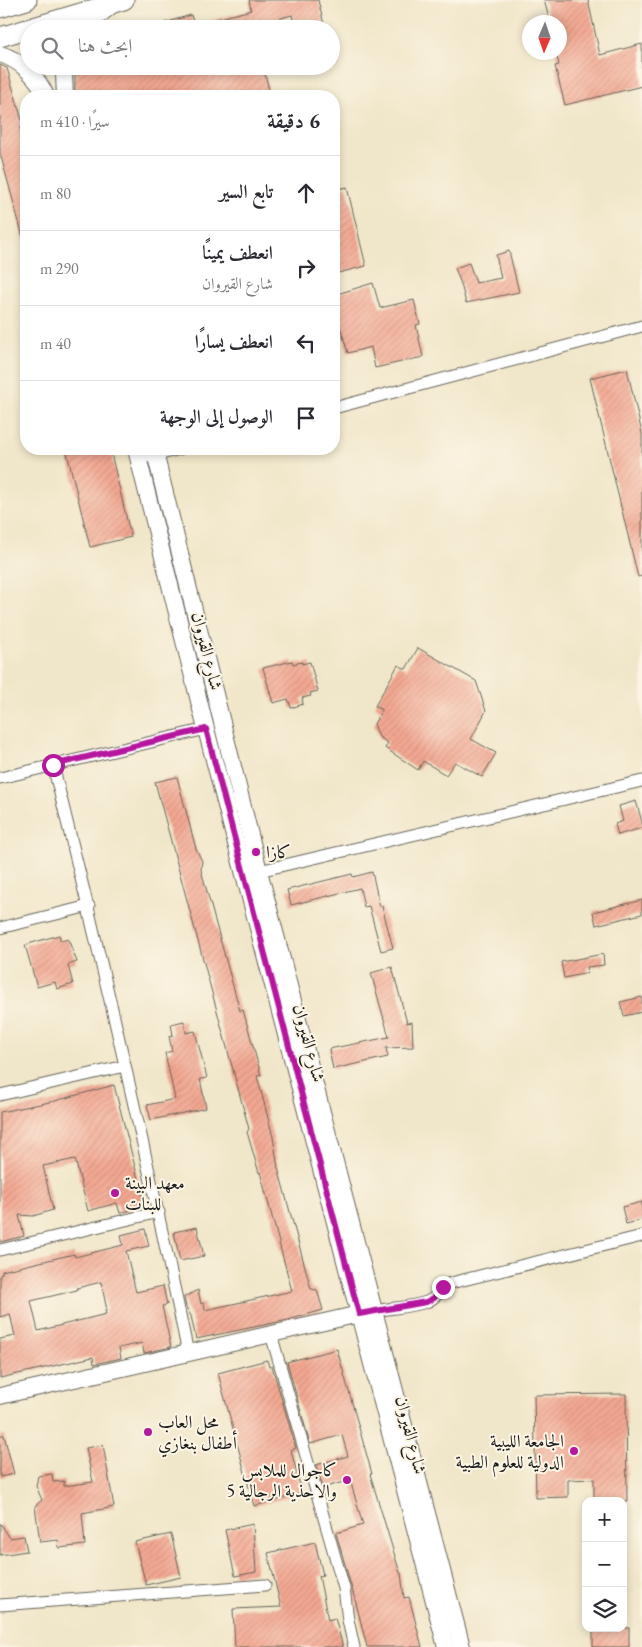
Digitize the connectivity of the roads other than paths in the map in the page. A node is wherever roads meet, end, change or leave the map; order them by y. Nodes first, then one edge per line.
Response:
1 (27, 0) edge
2 (120, 1) edge
3 (0, 8) edge
4 (57, 20) edge
5 (94, 20) edge
6 (20, 31) edge
7 (0, 37) edge
8 (0, 54) edge
9 (20, 65) edge
10 (31, 75) edge
11 (39, 75) edge
12 (59, 75) edge
13 (65, 75) edge
14 (43, 90) edge
15 (43, 90) edge
16 (63, 90) edge
17 (64, 90) edge
18 (642, 326) edge
19 (340, 406) edge
20 (138, 455) edge
21 (156, 455) edge
22 (206, 729) junction
23 (53, 765) junction
24 (0, 778) edge
25 (642, 781) edge
26 (259, 870) junction
27 (89, 906) junction
28 (0, 928) edge
29 (124, 1066) junction
30 (0, 1095) edge
31 (159, 1212) junction
32 (642, 1236) edge
33 (0, 1250) edge
34 (367, 1312) junction
35 (271, 1334) junction
36 (188, 1353) junction
37 (0, 1396) edge
38 (265, 1585) dead end
39 (0, 1605) edge
40 (354, 1647) edge
41 (446, 1647) edge
42 (462, 1647) edge

1 - 3 main road
2 - 4 main road
2 - 5 main road
6 - 7 main road
8 - 9 main road
10 - 14 main road
11 - 15 main road
12 - 16 main road
13 - 17 main road
18 - 19 street
20 - 22 main road, شارع القيروان
21 - 26 main road, شارع القيروان
22 - 23 street
22 - 34 main road, شارع القيروان
23 - 24 street
23 - 27 street
25 - 26 street
26 - 34 main road, شارع القيروان
27 - 28 street
27 - 29 street
29 - 30 street
29 - 31 street
31 - 33 street
31 - 36 street
32 - 34 street
34 - 35 main road
34 - 41 main road, شارع القيروان
34 - 42 main road, شارع القيروان
35 - 36 main road
35 - 40 street
36 - 37 main road
38 - 39 street

